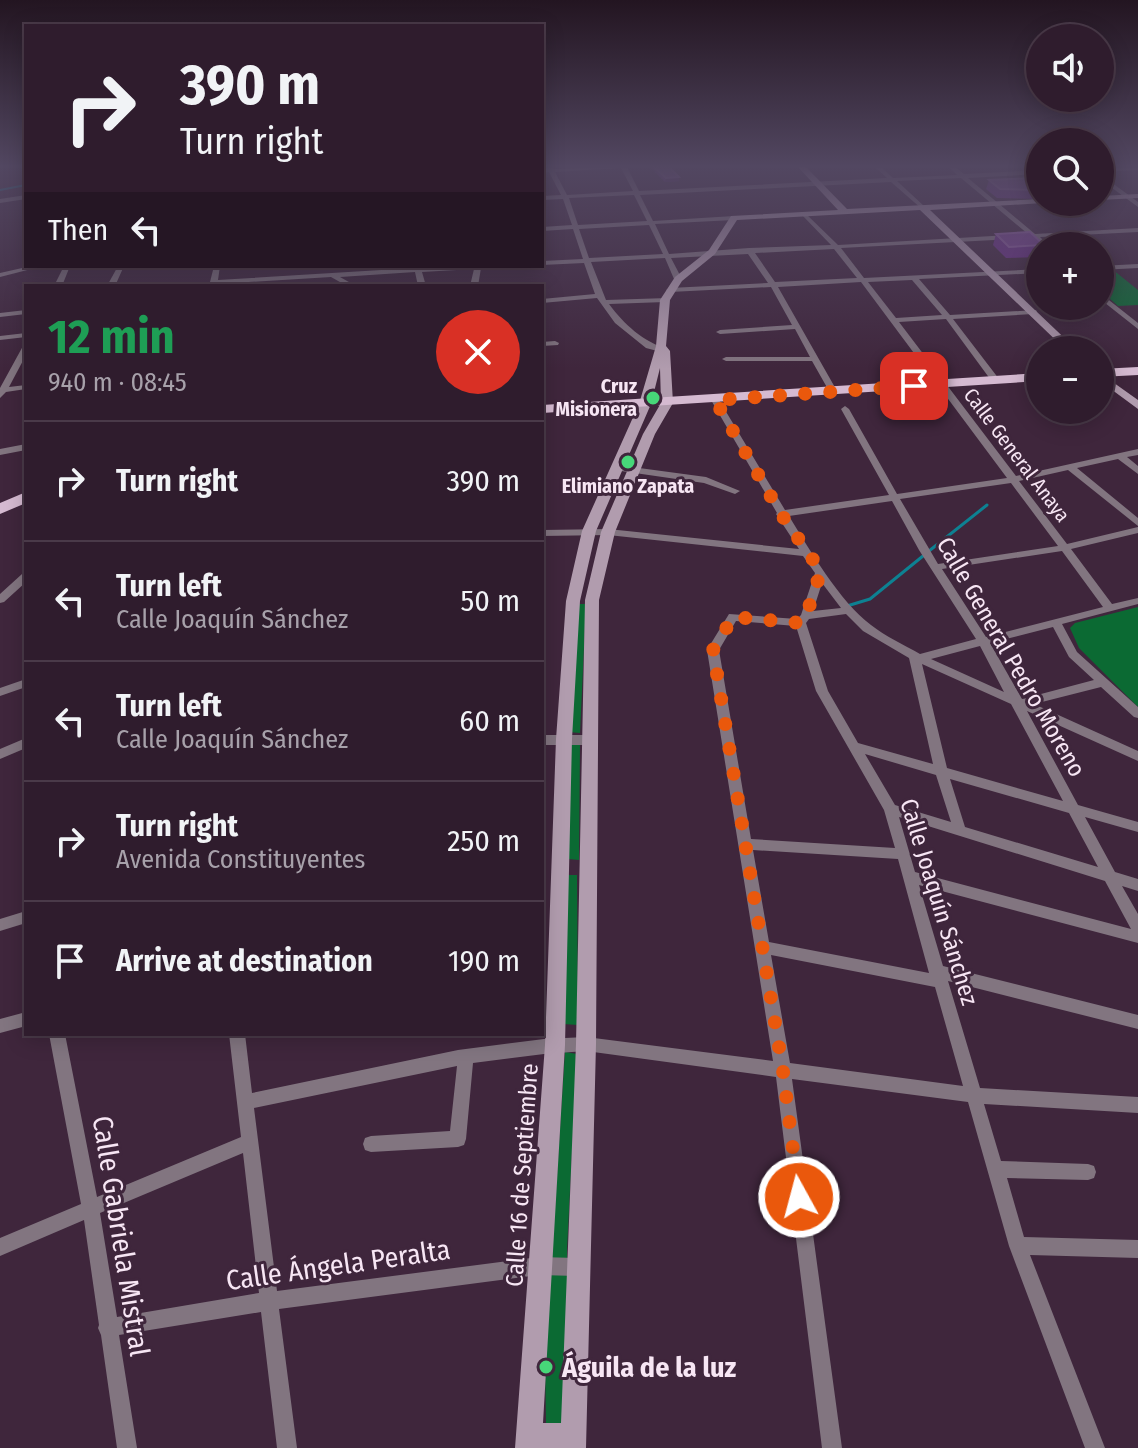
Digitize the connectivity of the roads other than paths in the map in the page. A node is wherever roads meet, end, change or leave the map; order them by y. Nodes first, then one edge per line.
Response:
1 (579, 235) edge
2 (656, 235) edge
3 (723, 235) edge
4 (825, 235) edge
5 (952, 235) edge
6 (1023, 235) edge
7 (956, 238) junction
8 (834, 244) junction
9 (749, 250) junction
10 (712, 252) junction
11 (666, 255) junction
12 (588, 260) junction
13 (544, 263) edge
14 (1138, 266) edge
15 (1114, 267) edge
16 (31, 268) edge
17 (418, 268) edge
18 (1026, 272) edge
19 (994, 274) junction
20 (0, 275) edge
21 (332, 275) junction
22 (318, 276) junction
23 (913, 277) junction
24 (678, 279) junction
25 (862, 280) junction
26 (213, 284) edge
27 (317, 284) edge
28 (348, 284) edge
29 (774, 286) junction
30 (668, 295) junction
31 (601, 299) junction
32 (544, 301) edge
33 (1026, 305) edge
34 (1114, 305) edge
35 (24, 312) edge
36 (1026, 312) edge
37 (0, 315) edge
38 (948, 317) junction
39 (1133, 319) edge
40 (894, 320) junction
41 (1041, 320) edge
42 (798, 327) junction
43 (1138, 327) edge
44 (720, 332) dead end
45 (24, 335) edge
46 (1058, 336) edge
47 (0, 338) edge
48 (555, 343) dead end
49 (544, 344) edge
50 (661, 349) junction
51 (24, 352) edge
52 (726, 359) dead end
53 (816, 359) junction
54 (1138, 371) edge
55 (1114, 373) edge
56 (1026, 378) edge
57 (996, 381) junction
58 (941, 384) junction
59 (1114, 386) edge
60 (24, 387) edge
61 (833, 391) junction
62 (1, 393) edge
63 (715, 400) junction
64 (667, 403) junction
65 (645, 404) junction
66 (1138, 406) edge
67 (544, 409) edge
68 (845, 409) dead end
69 (640, 433) junction
70 (24, 447) edge
71 (0, 452) edge
72 (1138, 452) edge
73 (1120, 456) junction
74 (1070, 467) junction
75 (625, 470) junction
76 (1138, 471) edge
77 (1011, 480) junction
78 (735, 491) dead end
79 (893, 495) junction
80 (24, 498) edge
81 (24, 506) edge
82 (0, 509) edge
83 (781, 514) junction
84 (0, 517) edge
85 (1138, 523) edge
86 (1138, 530) edge
87 (599, 531) junction
88 (544, 533) edge
89 (1064, 548) junction
90 (806, 553) junction
91 (930, 559) junction
92 (821, 571) junction
93 (24, 578) edge
94 (0, 600) edge
95 (583, 600) junction
96 (1138, 601) edge
97 (1109, 607) junction
98 (848, 610) junction
99 (803, 620) junction
100 (1056, 623) junction
101 (983, 641) junction
102 (917, 657) junction
103 (1100, 683) junction
104 (24, 684) edge
105 (0, 692) edge
106 (1018, 701) junction
107 (1138, 714) edge
108 (564, 739) junction
109 (544, 740) edge
110 (588, 740) junction
111 (24, 744) edge
112 (852, 746) junction
113 (0, 754) edge
114 (1136, 758) edge
115 (941, 770) junction
116 (890, 809) junction
117 (1073, 809) junction
118 (1138, 827) edge
119 (959, 828) junction
120 (746, 844) junction
121 (902, 854) junction
122 (562, 871) junction
123 (588, 872) junction
124 (908, 876) junction
125 (1110, 877) junction
126 (1138, 885) edge
127 (24, 918) edge
128 (0, 925) edge
129 (1138, 928) edge
130 (1138, 937) edge
131 (761, 947) junction
132 (937, 976) junction
133 (24, 1020) edge
134 (1138, 1022) edge
135 (0, 1026) edge
136 (57, 1036) edge
137 (237, 1036) edge
138 (586, 1044) junction
139 (555, 1045) junction
140 (465, 1059) junction
141 (783, 1071) junction
142 (972, 1095) junction
143 (245, 1102) junction
144 (1138, 1105) edge
145 (248, 1142) junction
146 (371, 1144) dead end
147 (995, 1169) junction
148 (1088, 1172) dead end
149 (91, 1209) junction
150 (1018, 1246) junction
151 (0, 1247) edge
152 (1138, 1249) edge
153 (539, 1266) junction
154 (577, 1267) junction
155 (269, 1301) junction
156 (107, 1328) junction
157 (528, 1442) edge
158 (573, 1442) edge
159 (127, 1448) edge
160 (287, 1448) edge
161 (832, 1448) edge
162 (1095, 1448) edge

1 - 12 street
2 - 11 street
3 - 10 street
4 - 8 street, Calle General Anaya
5 - 7 street
6 - 7 street
7 - 8 street
7 - 19 street
8 - 9 street
8 - 25 street, Calle General Anaya
9 - 10 street
9 - 29 street
10 - 11 street
10 - 24 street
11 - 12 street
11 - 24 street
12 - 13 street
12 - 31 street
14 - 15 street
16 - 20 street
17 - 21 street
18 - 19 street
19 - 23 street
19 - 33 street
21 - 22 street
21 - 28 street
22 - 26 street
22 - 27 street
23 - 25 street
23 - 38 street
24 - 30 street
25 - 29 street
25 - 40 street, Calle General Anaya
29 - 30 street
29 - 42 street
30 - 31 street
30 - 50 street, Calle 16 de Septiembre
31 - 32 street
31 - 50 street
34 - 39 street
35 - 37 street
36 - 38 street
38 - 40 street
38 - 57 street
39 - 43 street
40 - 58 street, Calle General Anaya
41 - 46 street
42 - 44 street
42 - 53 street
45 - 47 street
48 - 49 street
50 - 64 street, Calle 16 de Septiembre
50 - 65 street, Calle 16 de Septiembre
51 - 62 street
52 - 53 street
53 - 61 street
54 - 55 main road
56 - 57 main road
57 - 58 main road
58 - 61 main road
58 - 77 street, Calle General Anaya
59 - 66 street
60 - 62 street
61 - 63 main road
63 - 64 main road
63 - 83 street
64 - 65 main road
64 - 69 street, Calle 16 de Septiembre
65 - 67 main road
65 - 69 street, Calle 16 de Septiembre
68 - 79 street, Calle General Pedro Moreno
69 - 75 street, Calle 16 de Septiembre
70 - 71 street
72 - 73 street
73 - 74 street
73 - 76 street
74 - 77 street
74 - 85 street
75 - 78 street
75 - 87 street, Calle 16 de Septiembre
77 - 79 street
77 - 89 street, Calle General Anaya
79 - 83 street
79 - 91 street, Calle General Pedro Moreno
80 - 82 main road
81 - 84 main road
83 - 90 street
86 - 89 street
87 - 88 street
87 - 90 street
87 - 95 street, Calle 16 de Septiembre
89 - 91 street
89 - 97 street, Calle General Anaya
90 - 92 street
91 - 101 street, Calle General Pedro Moreno
92 - 98 street
92 - 99 street
93 - 94 street
95 - 108 street, Calle 16 de Septiembre
95 - 110 street, Calle 16 de Septiembre
96 - 97 street
97 - 100 street
98 - 99 street
98 - 102 street
99 - 112 street, Calle Joaquín Sánchez
99 - 120 street
100 - 101 street
100 - 103 street
101 - 102 street
101 - 106 street, Calle General Pedro Moreno
102 - 106 street
102 - 115 street
103 - 106 street
103 - 107 street
104 - 105 street
106 - 114 street
106 - 117 street, Calle General Pedro Moreno
108 - 109 street
108 - 110 street
108 - 122 street, Calle 16 de Septiembre
110 - 123 street, Calle 16 de Septiembre
111 - 113 street
112 - 115 street
112 - 116 street, Calle Joaquín Sánchez
115 - 117 street
115 - 119 street
116 - 119 street
116 - 121 street, Calle Joaquín Sánchez
117 - 118 street
117 - 125 street, Calle General Pedro Moreno
119 - 125 street
120 - 121 street
120 - 131 street
121 - 124 street, Calle Joaquín Sánchez
122 - 123 street
122 - 139 street, Calle 16 de Septiembre
123 - 138 street, Calle 16 de Septiembre
124 - 130 street
124 - 132 street, Calle Joaquín Sánchez
125 - 126 street
125 - 129 street, Calle General Pedro Moreno
127 - 128 street
131 - 132 street
131 - 141 street
132 - 134 street
132 - 142 street, Calle Joaquín Sánchez
133 - 135 street
136 - 149 street, Calle Gabriela Mistral
137 - 143 street
138 - 139 street
138 - 141 street
138 - 154 street, Calle 16 de Septiembre
139 - 140 street
139 - 153 street, Calle 16 de Septiembre
140 - 143 street
140 - 146 street
141 - 142 street
141 - 161 street
142 - 144 street
142 - 147 street, Calle Joaquín Sánchez
143 - 145 street
145 - 149 street
145 - 155 street
147 - 148 street
147 - 150 street, Calle Joaquín Sánchez
149 - 151 street
149 - 156 street, Calle Gabriela Mistral
150 - 152 street
150 - 162 street, Calle Joaquín Sánchez
153 - 154 street, Calle Ángela Peralta
153 - 155 street, Calle Ángela Peralta
153 - 157 street, Calle 16 de Septiembre
154 - 158 street, Calle 16 de Septiembre
155 - 156 street, Calle Ángela Peralta
155 - 160 street
156 - 159 street, Calle Gabriela Mistral
157 - 158 street

